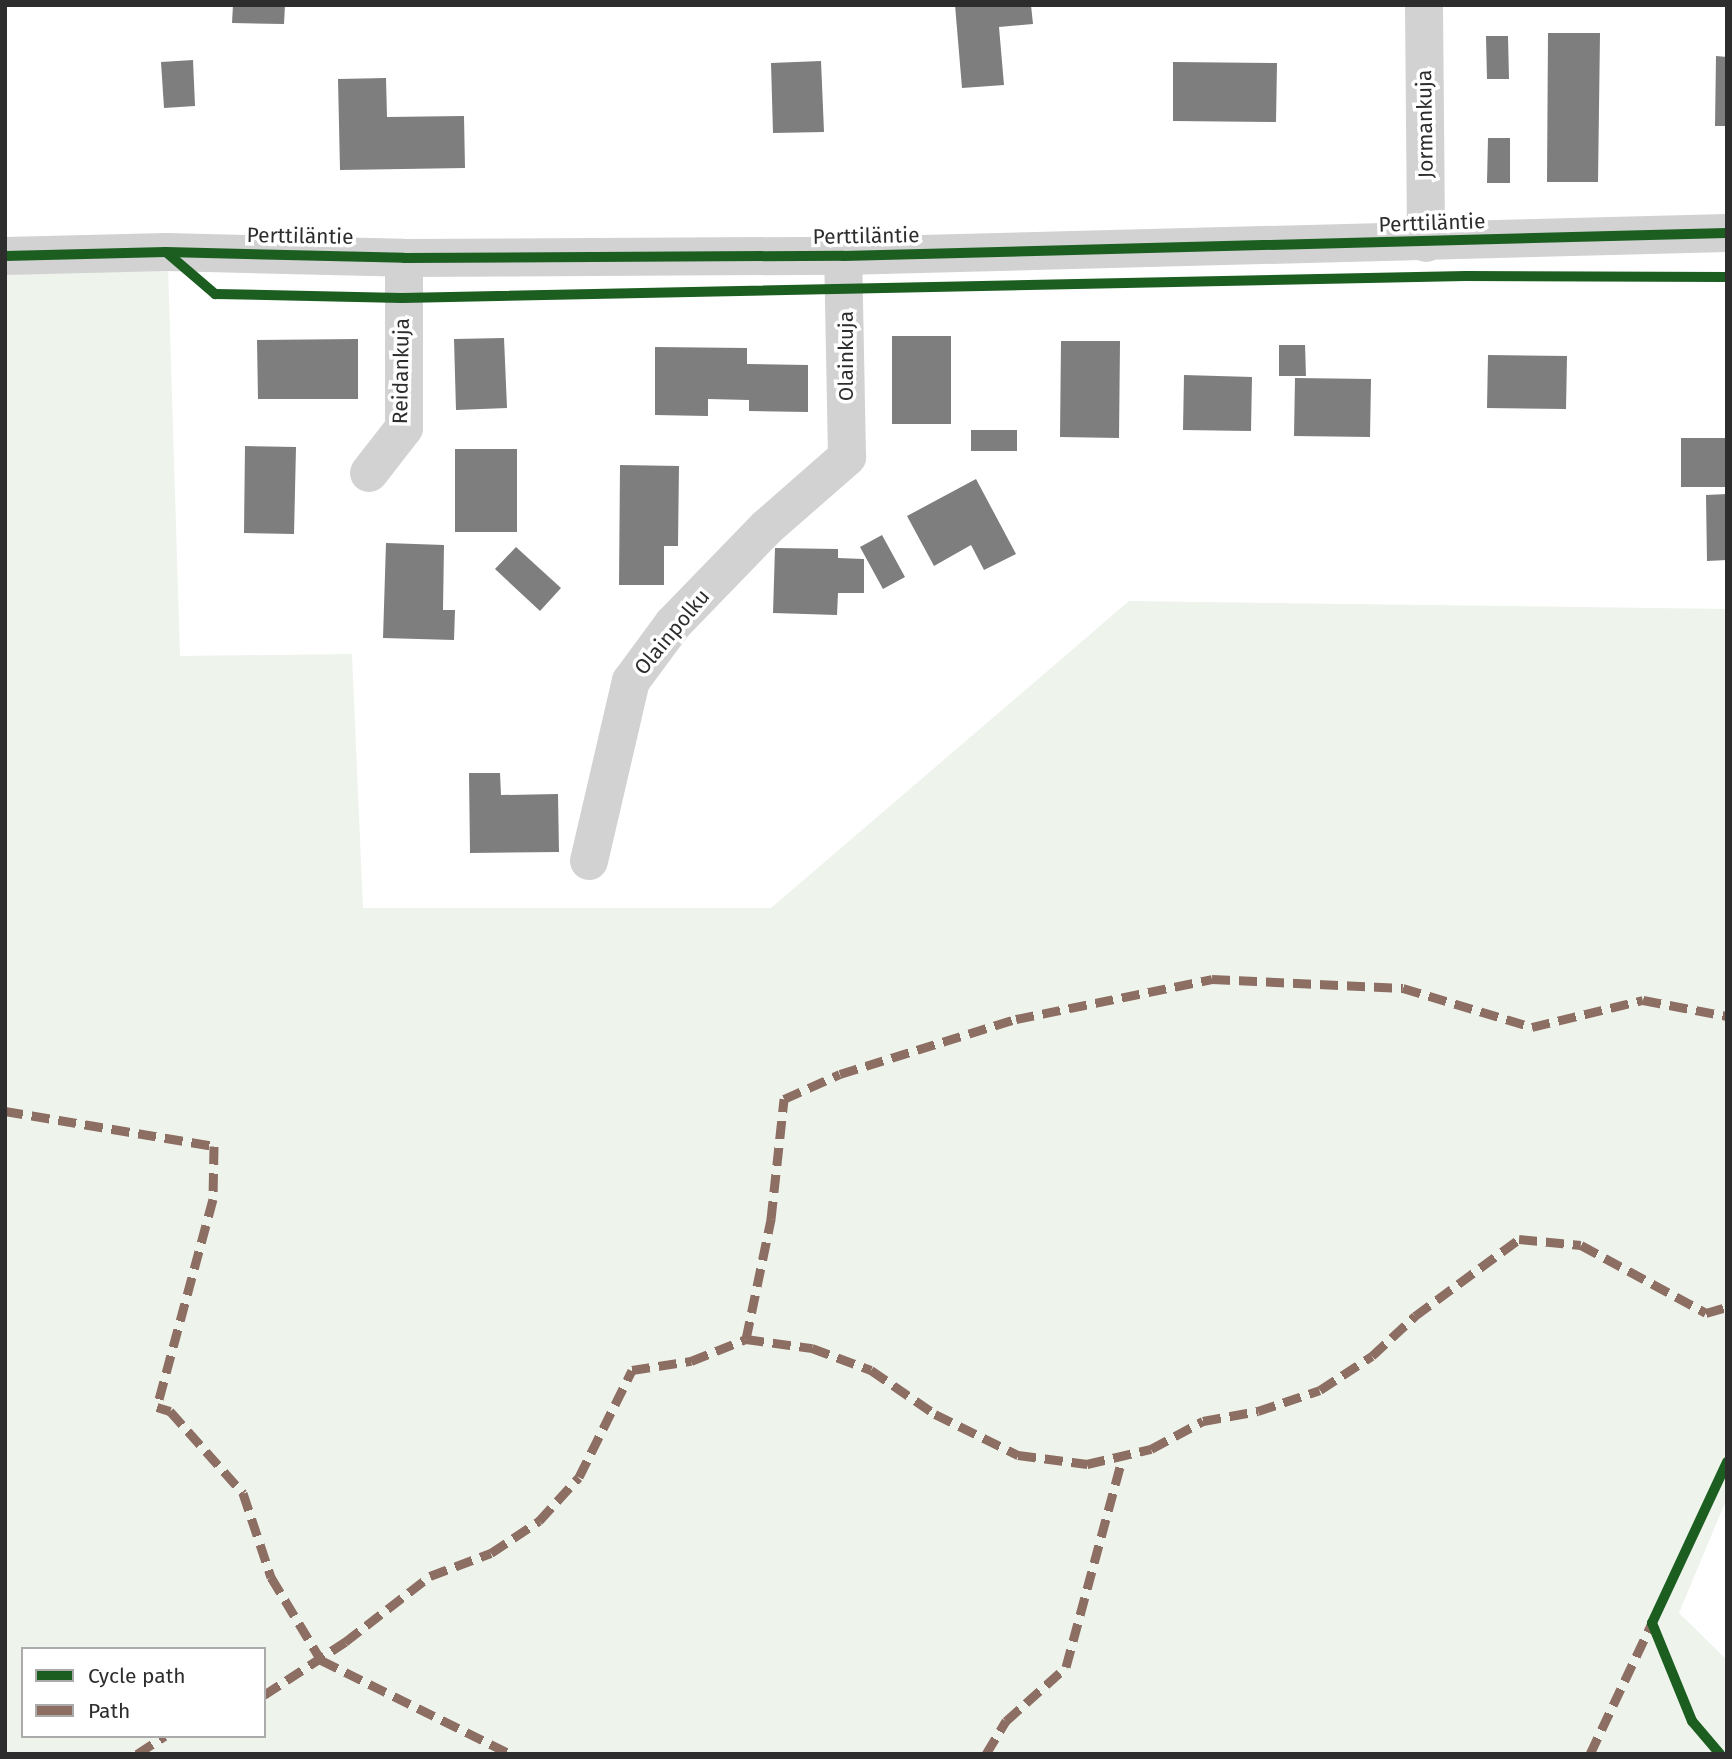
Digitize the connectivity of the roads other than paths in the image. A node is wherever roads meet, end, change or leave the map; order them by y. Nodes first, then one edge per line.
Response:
1 (1424, 5) edge
2 (1727, 233) edge
3 (1426, 243) junction
4 (5, 256) edge
5 (843, 256) junction
6 (404, 258) junction
7 (846, 457) joint
8 (369, 473) dead end
9 (589, 861) dead end

1 - 3 street, Jormankuja
2 - 3 street, Perttiläntie
3 - 5 street, Perttiläntie
4 - 6 street, Perttiläntie
5 - 6 street, Perttiläntie
5 - 7 street, Olainkuja
6 - 8 street, Reidankuja
7 - 9 street, Olainpolku

